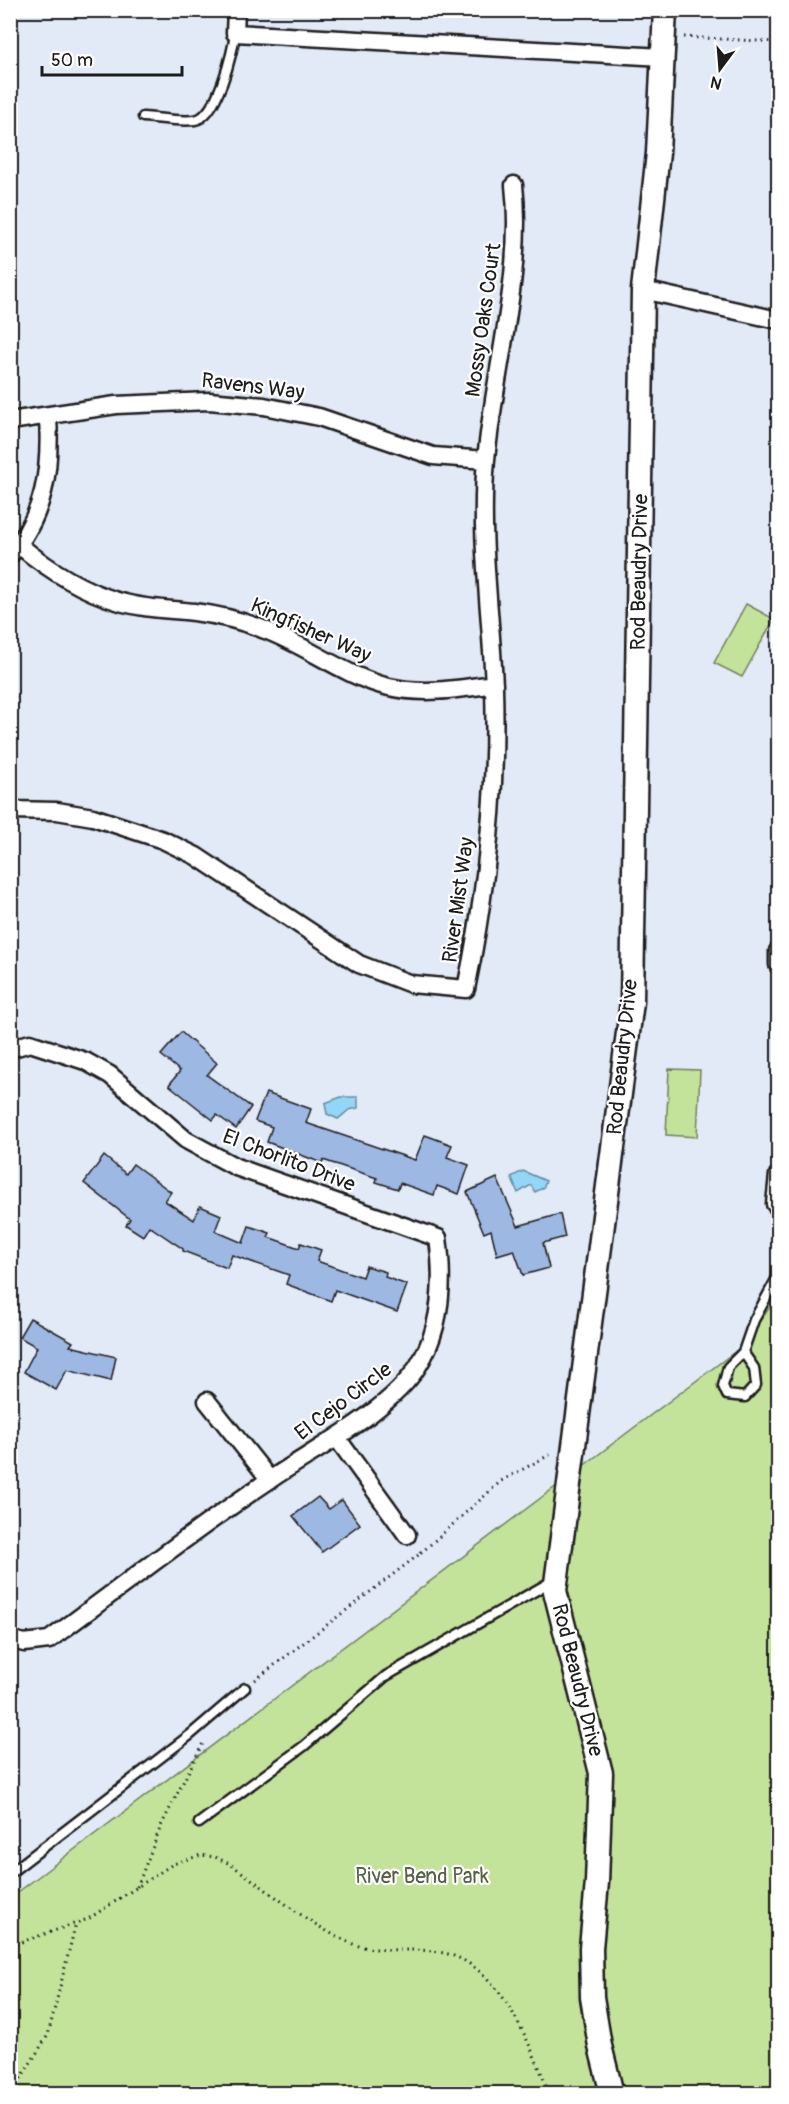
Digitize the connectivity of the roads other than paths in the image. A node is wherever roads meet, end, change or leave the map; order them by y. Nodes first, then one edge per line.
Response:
1 (236, 10) edge
2 (665, 10) edge
3 (235, 33) junction
4 (663, 47) junction
5 (143, 117) dead end
6 (514, 185) dead end
7 (643, 290) junction
8 (778, 320) edge
9 (48, 417) junction
10 (10, 421) edge
11 (486, 460) junction
12 (15, 550) edge
13 (494, 684) junction
14 (10, 810) edge
15 (778, 951) edge
16 (778, 965) edge
17 (10, 1049) edge
18 (778, 1175) edge
19 (778, 1208) edge
20 (438, 1238) joint
21 (778, 1276) edge
22 (743, 1352) junction
23 (207, 1401) dead end
24 (337, 1438) junction
25 (270, 1480) junction
26 (407, 1535) road end
27 (557, 1578) junction
28 (10, 1639) edge
29 (245, 1688) road end
30 (199, 1823) dead end
31 (10, 1873) edge
32 (612, 2094) edge

1 - 3 street
2 - 4 street, Rod Beaudry Drive
3 - 4 street
3 - 5 lane
4 - 7 street, Rod Beaudry Drive
6 - 11 street, Mossy Oaks Court
7 - 8 street
7 - 27 street, Rod Beaudry Drive
9 - 10 street, Ravens Way
9 - 11 street, Ravens Way
9 - 12 street
11 - 13 street, River Mist Way
12 - 13 street, Kingfisher Way
13 - 14 street, River Mist Way
15 - 16 street
17 - 20 street, El Chorlito Drive
18 - 19 street
20 - 24 street, El Cejo Circle
21 - 22 lane
22 - 22 lane
23 - 25 street
24 - 25 street, El Cejo Circle
24 - 26 street
25 - 28 street, El Cejo Circle
27 - 30 lane
27 - 32 street, Rod Beaudry Drive
29 - 31 lane

